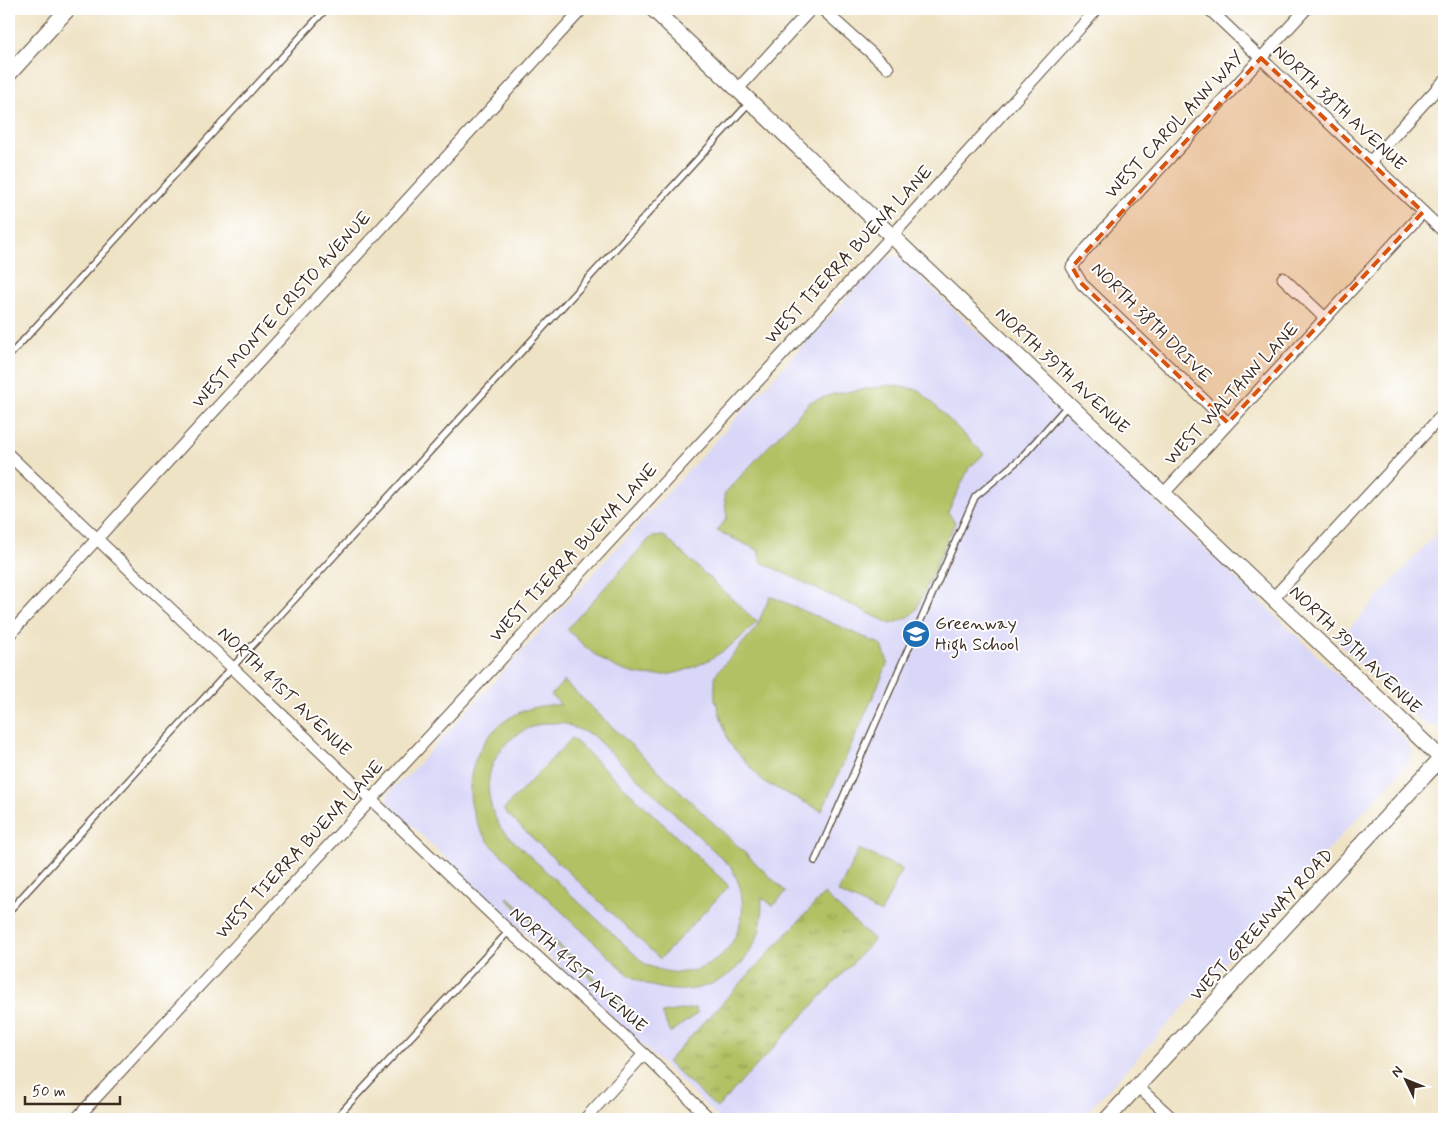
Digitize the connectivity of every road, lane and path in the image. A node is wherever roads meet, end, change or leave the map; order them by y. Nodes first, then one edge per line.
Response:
1 (68, 9) edge
2 (326, 9) edge
3 (582, 9) edge
4 (653, 9) edge
5 (811, 9) edge
6 (822, 9) edge
7 (1097, 9) edge
8 (1209, 9) edge
9 (1306, 9) edge
10 (1261, 58) junction
11 (888, 68) dead end
12 (9, 74) edge
13 (1444, 81) edge
14 (737, 90) junction
15 (750, 102) junction
16 (1370, 162) junction
17 (1423, 212) junction
18 (1444, 232) edge
19 (892, 236) junction
20 (1072, 267) joint
21 (1283, 278) dead end
22 (1325, 318) junction
23 (9, 356) edge
24 (1069, 404) junction
25 (1444, 412) edge
26 (1228, 423) junction
27 (9, 455) edge
28 (1164, 493) junction
29 (97, 539) junction
30 (1274, 597) junction
31 (9, 635) edge
32 (233, 668) junction
33 (1443, 758) edge
34 (370, 799) junction
35 (815, 861) dead end
36 (9, 911) edge
37 (509, 931) junction
38 (644, 1054) junction
39 (1137, 1086) junction
40 (76, 1119) edge
41 (335, 1119) edge
42 (585, 1119) edge
43 (710, 1119) edge
44 (1107, 1119) edge
45 (1173, 1119) edge

1 - 12 street
2 - 23 lane
3 - 29 street, WEST MONTE CRISTO AVENUE
4 - 14 street, NORTH 39TH AVENUE
5 - 14 street
6 - 11 street
7 - 19 street, WEST TIERRA BUENA LANE
8 - 10 street, NORTH 38TH AVENUE
9 - 10 street, WEST CAROL ANN WAY
10 - 16 street, NORTH 38TH AVENUE
10 - 20 street, WEST CAROL ANN WAY
13 - 16 street
14 - 15 street, NORTH 39TH AVENUE
15 - 19 street, NORTH 39TH AVENUE
15 - 32 lane
16 - 17 street, NORTH 38TH AVENUE
17 - 18 street, NORTH 38TH AVENUE
17 - 22 street, WEST WALTANN LANE
19 - 24 street, NORTH 39TH AVENUE
19 - 34 street, WEST TIERRA BUENA LANE
20 - 26 street, NORTH 38TH DRIVE
21 - 22 street, WEST WALTANN LANE
22 - 26 street, WEST WALTANN LANE
24 - 28 street, NORTH 39TH AVENUE
24 - 35 lane
25 - 30 street
26 - 28 street, WEST WALTANN LANE
27 - 29 street, NORTH 41ST AVENUE
28 - 30 street, NORTH 39TH AVENUE
29 - 31 street, WEST MONTE CRISTO AVENUE
29 - 32 street, NORTH 41ST AVENUE
30 - 33 street, NORTH 39TH AVENUE
32 - 34 street, NORTH 41ST AVENUE
32 - 36 lane
33 - 39 street, WEST GREENWAY ROAD
34 - 37 street, NORTH 41ST AVENUE
34 - 40 street, WEST TIERRA BUENA LANE
37 - 38 street, NORTH 41ST AVENUE
37 - 41 lane
38 - 42 street
38 - 43 street, NORTH 41ST AVENUE
39 - 44 street, WEST GREENWAY ROAD
39 - 45 street

